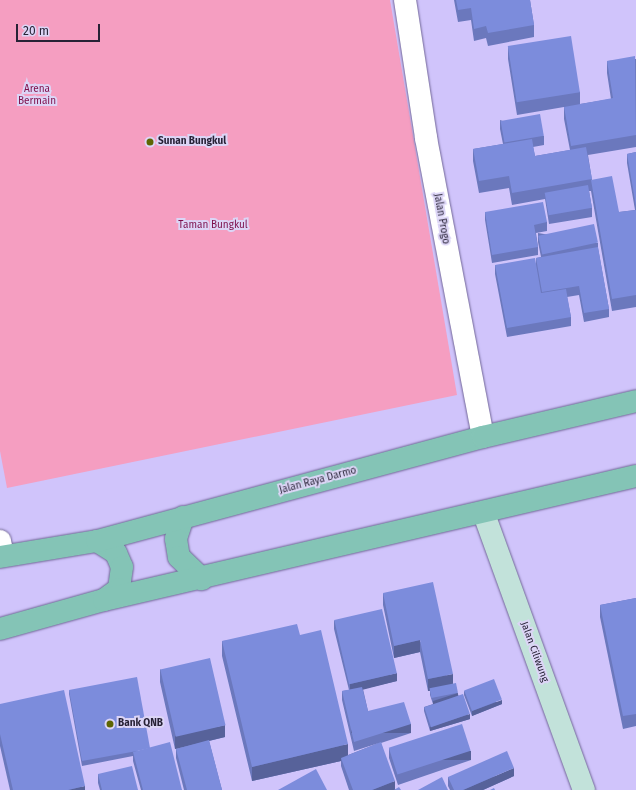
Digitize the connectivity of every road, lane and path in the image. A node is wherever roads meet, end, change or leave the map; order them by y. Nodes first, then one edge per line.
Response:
1 (405, 0) edge
2 (636, 401) edge
3 (483, 437) junction
4 (636, 476) edge
5 (484, 514) junction
6 (183, 517) junction
7 (97, 541) junction
8 (1, 551) edge
9 (202, 579) junction
10 (104, 600) junction
11 (0, 629) edge
12 (584, 790) edge

1 - 3 street, Jalan Progo
2 - 3 main road, Jalan Raya Darmo
3 - 6 main road, Jalan Raya Darmo
4 - 5 main road
5 - 9 main road
5 - 12 main road, Jalan Ciliwung
6 - 7 main road, Jalan Raya Darmo
6 - 9 main road
7 - 8 main road, Jalan Raya Darmo
7 - 10 main road
9 - 10 main road
10 - 11 main road

